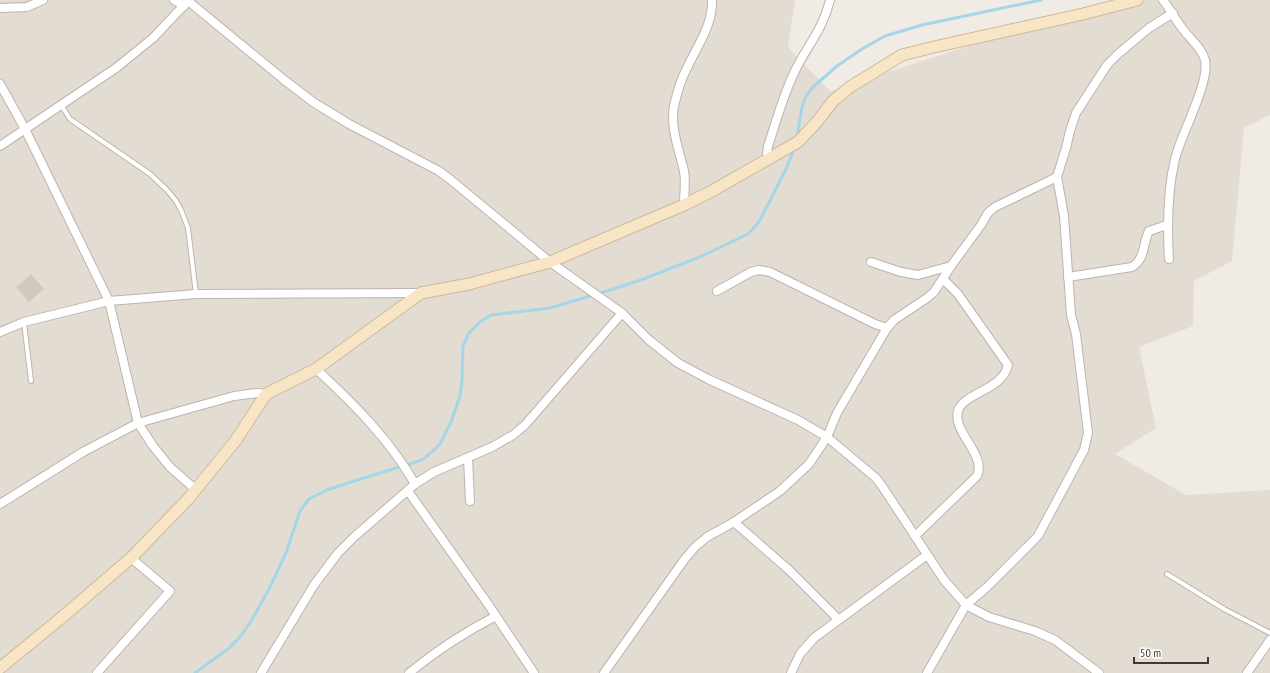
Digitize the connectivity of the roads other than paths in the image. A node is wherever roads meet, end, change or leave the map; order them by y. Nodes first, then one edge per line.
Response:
1 (44, 0) edge
2 (174, 0) edge
3 (712, 0) edge
4 (830, 0) edge
5 (1137, 0) edge
6 (1163, 0) edge
7 (187, 2) edge
8 (0, 8) edge
9 (1172, 13) junction
10 (0, 84) edge
11 (61, 105) junction
12 (25, 129) junction
13 (0, 146) edge
14 (772, 157) junction
15 (1057, 177) junction
16 (684, 205) junction
17 (1167, 225) junction
18 (1169, 259) dead end
19 (550, 262) junction
20 (871, 262) dead end
21 (951, 266) junction
22 (1068, 277) junction
23 (943, 279) junction
24 (717, 291) dead end
25 (421, 293) junction
26 (196, 294) junction
27 (109, 301) junction
28 (622, 313) junction
29 (24, 322) junction
30 (887, 328) junction
31 (0, 332) edge
32 (316, 369) junction
33 (31, 381) dead end
34 (266, 394) junction
35 (138, 423) junction
36 (827, 437) junction
37 (468, 458) junction
38 (415, 484) junction
39 (196, 490) junction
40 (408, 490) junction
41 (470, 501) dead end
42 (0, 504) edge
43 (734, 522) junction
44 (914, 536) junction
45 (927, 555) junction
46 (131, 558) junction
47 (1167, 574) dead end
48 (966, 605) junction
49 (496, 616) junction
50 (838, 620) junction
51 (1270, 633) edge
52 (1270, 640) edge
53 (0, 668) edge
54 (96, 673) edge
55 (261, 673) edge
56 (409, 673) edge
57 (534, 673) edge
58 (604, 673) edge
59 (791, 673) edge
60 (927, 673) edge
61 (1099, 673) edge
62 (1247, 673) edge

1 - 8 street
2 - 7 street
3 - 16 street
4 - 14 street
5 - 14 street
6 - 9 street
7 - 11 street
7 - 19 street
9 - 15 street
9 - 17 street
10 - 12 street
11 - 12 street
11 - 26 lane
12 - 13 street
12 - 27 street
14 - 16 street
15 - 21 street
15 - 22 street
16 - 19 street
17 - 18 street
17 - 22 street
19 - 25 street
19 - 28 street
20 - 21 street
21 - 23 street
22 - 48 street
23 - 30 street
23 - 44 street
24 - 30 street
25 - 26 street
25 - 32 street
26 - 27 street
27 - 29 street
27 - 35 street
28 - 36 street
28 - 37 street
29 - 31 street
29 - 33 lane
30 - 36 street
32 - 34 street
32 - 38 street
34 - 35 street
34 - 39 street
35 - 39 street
35 - 42 street
36 - 43 street
36 - 44 street
37 - 38 street
37 - 41 street
38 - 40 street
39 - 46 street
40 - 49 street
40 - 55 street
43 - 50 street
43 - 58 street
44 - 45 street
45 - 48 street
45 - 50 street
46 - 53 street
46 - 54 street
47 - 51 lane
48 - 60 street
48 - 61 street
49 - 56 street
49 - 57 street
50 - 59 street
52 - 62 street

